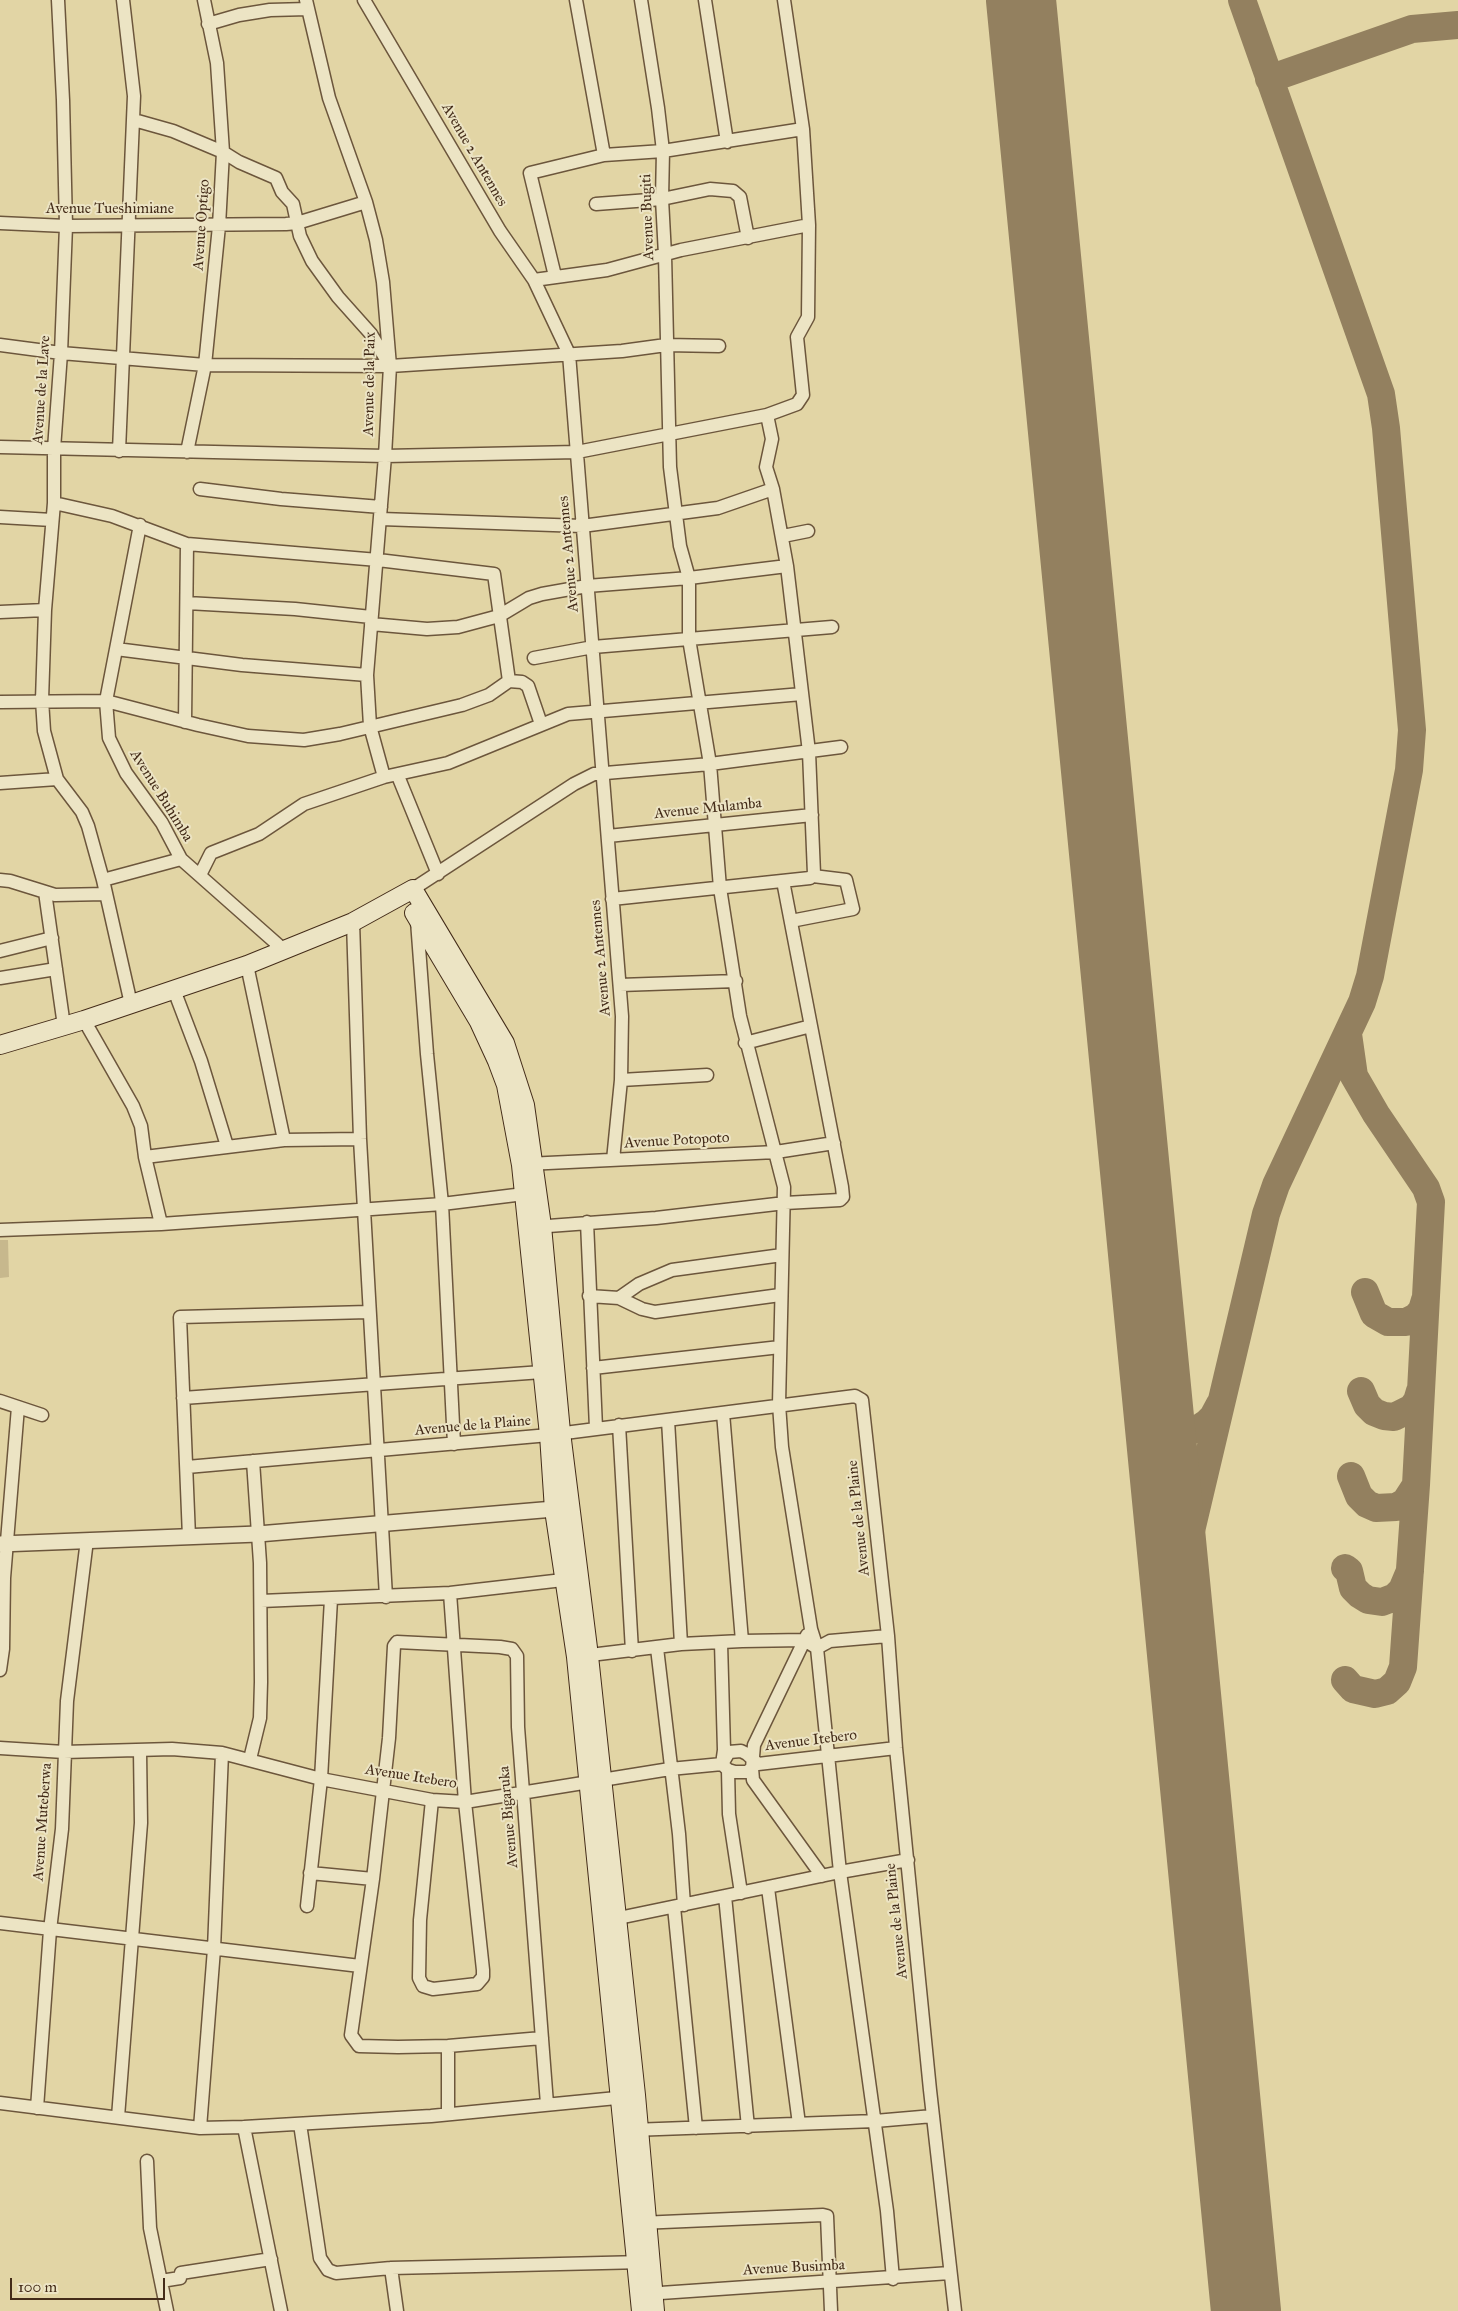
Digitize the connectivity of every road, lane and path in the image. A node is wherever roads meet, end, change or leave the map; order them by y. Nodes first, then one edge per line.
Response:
1 (58, 0) edge
2 (123, 0) edge
3 (204, 0) edge
4 (364, 0) edge
5 (576, 0) edge
6 (641, 0) edge
7 (705, 0) edge
8 (784, 0) edge
9 (307, 5) edge
10 (208, 24) junction
11 (134, 120) junction
12 (803, 129) junction
13 (727, 142) junction
14 (663, 151) junction
15 (223, 152) junction
16 (604, 155) junction
17 (662, 199) junction
18 (366, 202) junction
19 (596, 204) dead end
20 (298, 223) junction
21 (0, 224) edge
22 (128, 224) junction
23 (66, 226) junction
24 (220, 226) junction
25 (808, 226) junction
26 (748, 238) junction
27 (665, 255) junction
28 (555, 276) junction
29 (534, 280) junction
30 (0, 345) edge
31 (666, 345) junction
32 (719, 346) dead end
33 (61, 353) junction
34 (569, 354) junction
35 (123, 358) junction
36 (205, 365) junction
37 (390, 366) junction
38 (768, 415) junction
39 (668, 435) junction
40 (0, 447) edge
41 (54, 449) junction
42 (118, 451) junction
43 (187, 452) junction
44 (577, 452) junction
45 (386, 456) junction
46 (200, 488) dead end
47 (773, 488) junction
48 (54, 503) junction
49 (381, 513) junction
50 (676, 514) junction
51 (0, 516) edge
52 (52, 520) junction
53 (140, 525) junction
54 (582, 526) junction
55 (808, 531) dead end
56 (783, 536) junction
57 (187, 544) junction
58 (378, 560) junction
59 (788, 566) junction
60 (690, 578) junction
61 (587, 586) junction
62 (187, 603) junction
63 (45, 610) junction
64 (0, 612) edge
65 (499, 616) junction
66 (371, 621) junction
67 (832, 627) dead end
68 (795, 630) junction
69 (690, 639) junction
70 (593, 647) junction
71 (116, 649) junction
72 (534, 658) dead end
73 (187, 659) junction
74 (367, 675) junction
75 (509, 681) junction
76 (802, 694) junction
77 (42, 700) junction
78 (106, 701) junction
79 (700, 701) junction
80 (0, 702) edge
81 (596, 711) junction
82 (185, 722) junction
83 (541, 724) junction
84 (370, 726) junction
85 (842, 747) dead end
86 (809, 752) junction
87 (710, 764) junction
88 (602, 772) junction
89 (398, 776) junction
90 (384, 777) junction
91 (57, 779) junction
92 (0, 782) edge
93 (812, 815) junction
94 (715, 824) junction
95 (608, 836) junction
96 (181, 859) junction
97 (438, 874) junction
98 (200, 876) junction
99 (813, 876) junction
100 (0, 880) edge
101 (103, 880) junction
102 (783, 881) junction
103 (720, 888) junction
104 (45, 892) junction
105 (408, 892) junction
106 (106, 894) junction
107 (612, 899) junction
108 (416, 916) junction
109 (791, 921) junction
110 (353, 922) junction
111 (52, 938) junction
112 (0, 951) edge
113 (284, 951) junction
114 (247, 965) junction
115 (56, 969) junction
116 (0, 978) edge
117 (736, 981) junction
118 (620, 985) junction
119 (174, 990) junction
120 (131, 1004) junction
121 (84, 1020) junction
122 (64, 1026) junction
123 (811, 1026) junction
124 (745, 1043) junction
125 (0, 1045) edge
126 (499, 1047) junction
127 (707, 1075) dead end
128 (621, 1080) junction
129 (360, 1139) junction
130 (284, 1140) junction
131 (834, 1144) junction
132 (227, 1146) junction
133 (776, 1152) junction
134 (145, 1157) junction
135 (613, 1160) junction
136 (527, 1164) junction
137 (524, 1194) junction
138 (785, 1203) junction
139 (442, 1204) junction
140 (363, 1210) junction
141 (587, 1222) junction
142 (161, 1224) junction
143 (535, 1227) junction
144 (0, 1230) edge
145 (782, 1256) junction
146 (780, 1295) junction
147 (589, 1296) junction
148 (619, 1298) junction
149 (368, 1312) junction
150 (780, 1347) junction
151 (593, 1368) junction
152 (542, 1372) junction
153 (450, 1380) junction
154 (373, 1384) junction
155 (183, 1398) junction
156 (0, 1401) edge
157 (779, 1404) junction
158 (18, 1407) junction
159 (724, 1413) junction
160 (42, 1415) dead end
161 (668, 1420) junction
162 (619, 1425) junction
163 (596, 1428) junction
164 (555, 1434) junction
165 (454, 1444) junction
166 (377, 1450) junction
167 (253, 1461) junction
168 (187, 1467) junction
169 (562, 1509) junction
170 (382, 1524) junction
171 (258, 1534) junction
172 (189, 1537) junction
173 (88, 1540) junction
174 (4, 1544) edge
175 (563, 1580) junction
176 (450, 1593) junction
177 (386, 1597) junction
178 (331, 1599) junction
179 (261, 1601) junction
180 (807, 1634) junction
181 (888, 1636) junction
182 (742, 1641) junction
183 (721, 1643) junction
184 (681, 1644) junction
185 (456, 1645) junction
186 (657, 1648) junction
187 (817, 1648) junction
188 (632, 1651) junction
189 (582, 1656) junction
190 (0, 1670) edge
191 (0, 1748) edge
192 (896, 1748) junction
193 (140, 1751) junction
194 (64, 1752) junction
195 (222, 1752) junction
196 (828, 1756) junction
197 (250, 1759) junction
198 (752, 1764) junction
199 (725, 1767) junction
200 (670, 1770) junction
201 (322, 1779) junction
202 (595, 1783) junction
203 (382, 1790) junction
204 (524, 1794) junction
205 (432, 1800) junction
206 (465, 1802) junction
207 (908, 1860) junction
208 (840, 1872) junction
209 (310, 1873) junction
210 (822, 1876) junction
211 (373, 1879) junction
212 (768, 1888) junction
213 (741, 1893) junction
214 (725, 1896) junction
215 (307, 1906) dead end
216 (679, 1906) junction
217 (610, 1920) junction
218 (0, 1923) edge
219 (50, 1930) junction
220 (132, 1938) junction
221 (214, 1949) junction
222 (360, 1966) junction
223 (542, 2038) junction
224 (448, 2046) junction
225 (628, 2096) junction
226 (0, 2103) edge
227 (548, 2104) junction
228 (37, 2108) junction
229 (448, 2114) junction
230 (933, 2116) junction
231 (118, 2117) junction
232 (875, 2121) junction
233 (300, 2124) junction
234 (799, 2124) junction
235 (748, 2127) junction
236 (200, 2128) junction
237 (244, 2128) junction
238 (696, 2128) junction
239 (630, 2130) junction
240 (147, 2161) dead end
241 (640, 2223) junction
242 (271, 2259) junction
243 (644, 2262) junction
244 (391, 2268) junction
245 (950, 2273) junction
246 (892, 2279) junction
247 (161, 2281) junction
248 (828, 2282) junction
249 (645, 2299) edge
250 (167, 2311) edge
251 (281, 2311) edge
252 (397, 2311) edge
253 (655, 2311) edge
254 (831, 2311) edge
255 (955, 2311) edge

1 - 23 street, Avenue de la Lave
2 - 11 street
3 - 10 street, Avenue Optigo
4 - 29 street, Avenue 2 Antennes
5 - 16 street
6 - 14 street, Avenue Bugiti
7 - 13 street
8 - 12 street
9 - 10 street
9 - 18 street, Avenue de la Paix
10 - 15 street, Avenue Optigo
11 - 15 street
11 - 22 street
12 - 13 street
12 - 25 street
13 - 14 street
14 - 16 street
14 - 17 street, Avenue Bugiti
15 - 20 street
15 - 24 street, Avenue Optigo
16 - 28 street
17 - 19 street
17 - 26 street
17 - 27 street, Avenue Bugiti
18 - 20 street, Avenue Tueshimiane
18 - 37 street, Avenue de la Paix
20 - 24 street, Avenue Tueshimiane
20 - 37 street
21 - 23 street, Avenue Tueshimiane
22 - 23 street, Avenue Tueshimiane
22 - 24 street, Avenue Tueshimiane
22 - 35 street
23 - 33 street, Avenue de la Lave
24 - 36 street, Avenue Optigo
25 - 26 street
25 - 38 street
26 - 27 street
27 - 28 street
27 - 31 street, Avenue Bugiti
28 - 29 street
29 - 34 street, Avenue 2 Antennes
30 - 33 street
31 - 32 street
31 - 34 street
31 - 39 street, Avenue Bugiti
33 - 35 street
33 - 41 street, Avenue de la Lave
34 - 37 street
34 - 44 street, Avenue 2 Antennes
35 - 36 street
35 - 42 street
36 - 37 street
36 - 43 street, Avenue Optigo
37 - 45 street, Avenue de la Paix
38 - 39 street
38 - 47 street
39 - 44 street
39 - 50 street, Avenue Bugiti
40 - 41 street
41 - 42 street
41 - 48 street, Avenue de la Lave
42 - 43 street
43 - 45 street
44 - 45 street
44 - 54 street, Avenue 2 Antennes
45 - 49 street, Avenue de la Paix
46 - 49 street
47 - 50 street
47 - 56 street
48 - 52 street, Avenue de la Lave
48 - 53 street
49 - 54 street
49 - 58 street, Avenue de la Paix
50 - 54 street
50 - 60 street, Avenue Bugiti
51 - 52 street
52 - 63 street, Avenue de la Lave
53 - 57 street
53 - 71 street, Avenue Buhimba
54 - 61 street, Avenue 2 Antennes
55 - 56 street
56 - 59 street
57 - 58 street
57 - 62 street
58 - 65 street
58 - 66 street, Avenue de la Paix
59 - 60 street
59 - 68 street
60 - 61 street
60 - 69 street, Avenue Bugiti
61 - 65 street
61 - 70 street, Avenue 2 Antennes
62 - 66 street
62 - 73 street
63 - 64 street
63 - 77 street, Avenue de la Lave
65 - 66 street
65 - 75 street
66 - 74 street, Avenue de la Paix
67 - 68 street
68 - 69 street
68 - 76 street
69 - 70 street
69 - 79 street, Avenue Bugiti
70 - 72 street
70 - 81 street, Avenue 2 Antennes
71 - 73 street
71 - 78 street, Avenue Buhimba
73 - 74 street
73 - 82 street
74 - 84 street, Avenue de la Paix
75 - 83 street
75 - 84 street
76 - 79 street
76 - 86 street
77 - 78 street
77 - 80 street
77 - 91 street, Avenue de la Lave
78 - 82 street
78 - 96 street, Avenue Buhimba
79 - 81 street
79 - 87 street, Avenue Bugiti
81 - 83 street
81 - 88 street, Avenue 2 Antennes
82 - 84 street
83 - 89 street
84 - 90 street, Avenue de la Paix
85 - 86 street
86 - 87 street
86 - 93 street
87 - 88 street
87 - 94 street, Avenue Bugiti
88 - 95 street, Avenue 2 Antennes
88 - 97 street
89 - 90 street
89 - 97 street
90 - 98 street
91 - 92 street
91 - 101 street
93 - 94 street, Avenue Mulamba
93 - 99 street
94 - 95 street, Avenue Mulamba
94 - 103 street, Avenue Bugiti
95 - 107 street, Avenue 2 Antennes
96 - 98 street, Avenue Buhimba
96 - 101 street
97 - 105 street
98 - 113 street, Avenue Buhimba
99 - 102 street
99 - 109 street
100 - 104 street
101 - 106 street
102 - 103 street
102 - 109 street
103 - 107 street
103 - 117 street, Avenue Bugiti
104 - 106 street
104 - 111 street
105 - 108 main road
105 - 110 main road
105 - 126 main road
106 - 120 street
107 - 118 street, Avenue 2 Antennes
108 - 126 main road
108 - 139 street
109 - 123 street
110 - 113 main road
110 - 129 street
111 - 112 street
111 - 115 street
113 - 114 main road
114 - 119 main road
114 - 130 street
115 - 116 street
115 - 122 street
117 - 118 street
117 - 124 street, Avenue Bugiti
118 - 128 street, Avenue 2 Antennes
119 - 120 main road
119 - 132 street
120 - 121 main road
121 - 122 main road
121 - 134 street
122 - 125 main road
123 - 124 street
123 - 131 street
124 - 133 street, Avenue Bugiti
126 - 136 main road
127 - 128 street
128 - 135 street, Avenue 2 Antennes
129 - 130 street
129 - 140 street
130 - 132 street
131 - 133 street, Avenue Potopoto
131 - 138 street
132 - 134 street
133 - 135 street, Avenue Potopoto
133 - 138 street, Avenue Bugiti
134 - 142 street
135 - 136 street, Avenue Potopoto
136 - 137 main road
136 - 143 main road
137 - 139 street
137 - 143 main road
138 - 141 street
138 - 145 street, Avenue Bugiti
139 - 140 street
139 - 153 street
140 - 142 street
140 - 149 street
141 - 143 street
141 - 147 street
142 - 144 street
143 - 152 main road
143 - 164 main road
145 - 146 street, Avenue Bugiti
145 - 148 street
146 - 148 street
146 - 150 street, Avenue Bugiti
147 - 148 street
147 - 151 street
149 - 154 street
149 - 155 street
150 - 151 street
150 - 157 street, Avenue Bugiti
151 - 163 street
152 - 153 street
152 - 164 main road
153 - 154 street
153 - 165 street
154 - 155 street
154 - 166 street
155 - 168 street
156 - 158 street
157 - 159 street, Avenue de la Plaine
157 - 180 street, Avenue Bugiti
157 - 181 street, Avenue de la Plaine
158 - 160 street
158 - 174 street
159 - 161 street, Avenue de la Plaine
159 - 182 street
161 - 162 street, Avenue de la Plaine
161 - 184 street
162 - 163 street, Avenue de la Plaine
162 - 188 street
163 - 164 street, Avenue de la Plaine
164 - 165 street, Avenue de la Plaine
164 - 169 main road
165 - 166 street, Avenue de la Plaine
166 - 167 street, Avenue de la Plaine
166 - 170 street
167 - 168 street, Avenue de la Plaine
167 - 171 street
168 - 172 street
169 - 170 street
169 - 175 main road
169 - 189 main road
170 - 171 street
170 - 177 street
171 - 172 street
171 - 179 street
172 - 173 street
173 - 174 street
173 - 194 street, Avenue Muteberwa
174 - 190 street
175 - 176 street
175 - 189 main road
176 - 177 street
176 - 185 street
177 - 178 street
178 - 179 street
178 - 201 street
179 - 197 street
180 - 182 street
180 - 187 street, Avenue Bugiti
180 - 198 street
181 - 187 street
181 - 192 street, Avenue de la Plaine
182 - 183 street
183 - 184 street
183 - 199 street
184 - 186 street
185 - 203 street, Avenue Bigaruka
185 - 204 street, Avenue Bigaruka
185 - 206 street
186 - 188 street
186 - 200 street
187 - 196 street, Avenue Bugiti
188 - 189 street
189 - 202 main road
191 - 194 street, Avenue Itebero
192 - 196 street, Avenue Itebero
192 - 207 street, Avenue de la Plaine
193 - 194 street, Avenue Itebero
193 - 195 street, Avenue Itebero
193 - 220 street
194 - 219 street, Avenue Muteberwa
195 - 197 street, Avenue Itebero
195 - 221 street
196 - 198 street, Avenue Itebero
196 - 208 street, Avenue Bugiti
197 - 201 street, Avenue Itebero
198 - 199 street
198 - 199 street, Avenue Itebero
198 - 210 street
199 - 200 street, Avenue Itebero
199 - 213 street
200 - 202 street, Avenue Itebero
200 - 216 street
201 - 203 street, Avenue Itebero
201 - 209 street
202 - 204 street, Avenue Itebero
202 - 217 main road
203 - 205 street, Avenue Itebero
203 - 211 street
204 - 206 street, Avenue Itebero
204 - 223 street, Avenue Bigaruka
205 - 206 street, Avenue Itebero
205 - 206 street
207 - 208 street
207 - 230 street, Avenue de la Plaine
208 - 210 street
208 - 232 street, Avenue Bugiti
209 - 211 street
209 - 215 street
210 - 212 street
211 - 222 street
212 - 213 street
212 - 234 street
213 - 214 street
214 - 216 street
214 - 235 street
216 - 217 street
216 - 238 street
217 - 225 main road
218 - 219 street
219 - 220 street
219 - 228 street, Avenue Muteberwa
220 - 221 street
220 - 231 street
221 - 222 street
221 - 236 street
222 - 224 street
223 - 224 street
223 - 227 street, Avenue Bigaruka
224 - 229 street
225 - 227 street
225 - 239 main road
226 - 228 street
227 - 229 street
228 - 231 street
229 - 233 street
230 - 232 street
230 - 245 street, Avenue de la Plaine
231 - 236 street
232 - 234 street
232 - 246 street, Avenue Bugiti
233 - 237 street
233 - 244 street
234 - 235 street
235 - 238 street
236 - 237 street
237 - 242 street
238 - 239 street
239 - 241 main road
240 - 247 street
241 - 243 main road
241 - 248 street
242 - 247 street
242 - 251 street
243 - 244 street
243 - 249 main road
244 - 252 street
245 - 246 street, Avenue Busimba
245 - 255 street, Avenue de la Plaine
246 - 248 street, Avenue Busimba
247 - 250 street
248 - 249 street, Avenue Busimba
248 - 254 street
249 - 253 main road

